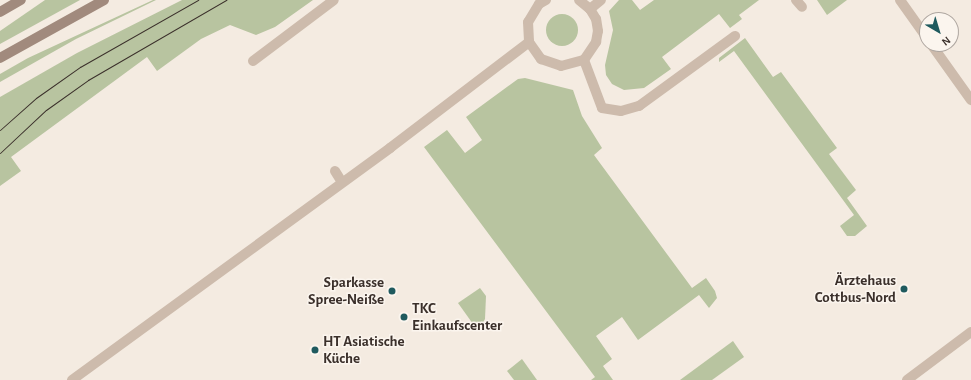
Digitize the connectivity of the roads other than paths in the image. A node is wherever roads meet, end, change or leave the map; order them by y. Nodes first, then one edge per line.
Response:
1 (21, 0) edge
2 (104, 0) edge
3 (334, 0) edge
4 (546, 0) edge
5 (579, 0) edge
6 (601, 0) edge
7 (900, 0) edge
8 (590, 9) junction
9 (0, 12) edge
10 (919, 27) edge
11 (735, 36) dead end
12 (529, 42) junction
13 (937, 52) edge
14 (0, 58) edge
15 (253, 60) dead end
16 (584, 60) junction
17 (971, 100) edge
18 (335, 171) dead end
19 (342, 182) junction
20 (971, 332) edge
21 (72, 380) edge
22 (907, 380) edge

1 - 9 main road
2 - 14 main road
3 - 15 lane
4 - 12 lane
5 - 8 lane
6 - 8 lane
7 - 10 lane
8 - 16 lane
11 - 16 lane
12 - 16 lane
12 - 19 lane
13 - 17 lane
18 - 19 lane
19 - 21 lane
20 - 22 lane

